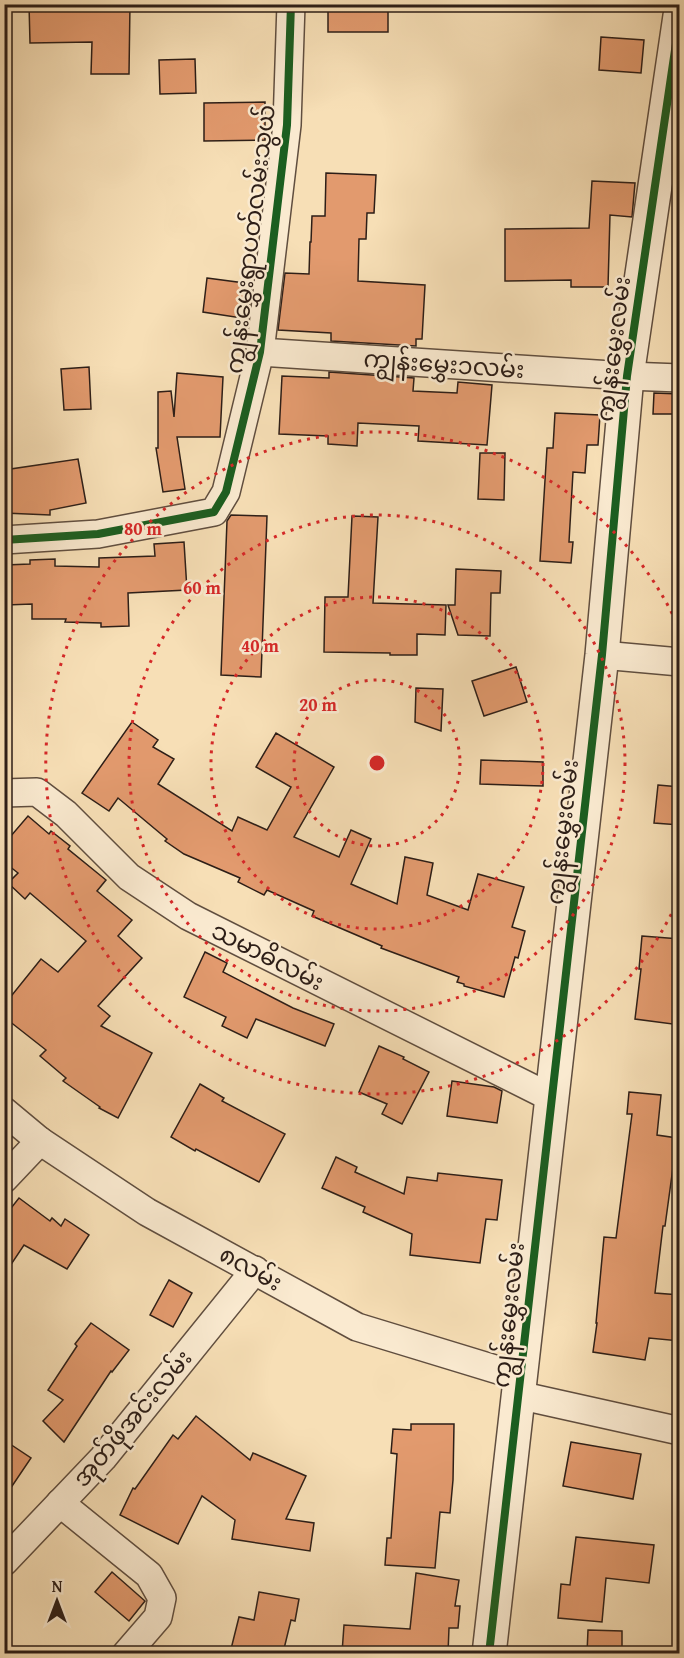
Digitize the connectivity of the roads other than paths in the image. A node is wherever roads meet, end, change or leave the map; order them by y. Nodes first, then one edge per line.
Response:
1 (291, 4) edge
2 (679, 21) edge
3 (260, 352) junction
4 (627, 376) junction
5 (680, 378) edge
6 (4, 540) edge
7 (602, 655) junction
8 (680, 662) edge
9 (4, 793) edge
10 (552, 1098) junction
11 (4, 1111) edge
12 (40, 1141) junction
13 (4, 1179) edge
14 (255, 1270) junction
15 (520, 1386) junction
16 (680, 1431) edge
17 (60, 1503) junction
18 (4, 1562) edge
19 (126, 1653) edge
20 (489, 1653) edge

1 - 3 street, ကျွန်းမွှေးရွာပတ်လမ်းသွယ်
2 - 4 street, ကျွန်းမွှေးလမ်း
3 - 4 street, ကျွန်းမွှေး၁လမ်း
3 - 6 street, ကျွန်းမွှေးရွာပတ်လမ်းသွယ်
4 - 5 street, ကျွန်းမွှေး၁လမ်း
4 - 7 street, ကျွန်းမွှေးလမ်း
7 - 8 street
7 - 10 street, ကျွန်းမွှေးလမ်း
9 - 10 street, သမာဓိလမ်း
10 - 15 street, ကျွန်းမွှေးလမ်း
11 - 12 street, ၈လမ်း
12 - 13 street
12 - 14 street, ၈လမ်း
14 - 15 street, ၈လမ်း
14 - 17 street, အုတ်ဖိုအင်းလမ်း
15 - 16 street, ၈လမ်း
15 - 20 street, ကျွန်းမွှေးလမ်း
17 - 18 street, အုတ်ဖိုအင်းလမ်း
17 - 19 street

